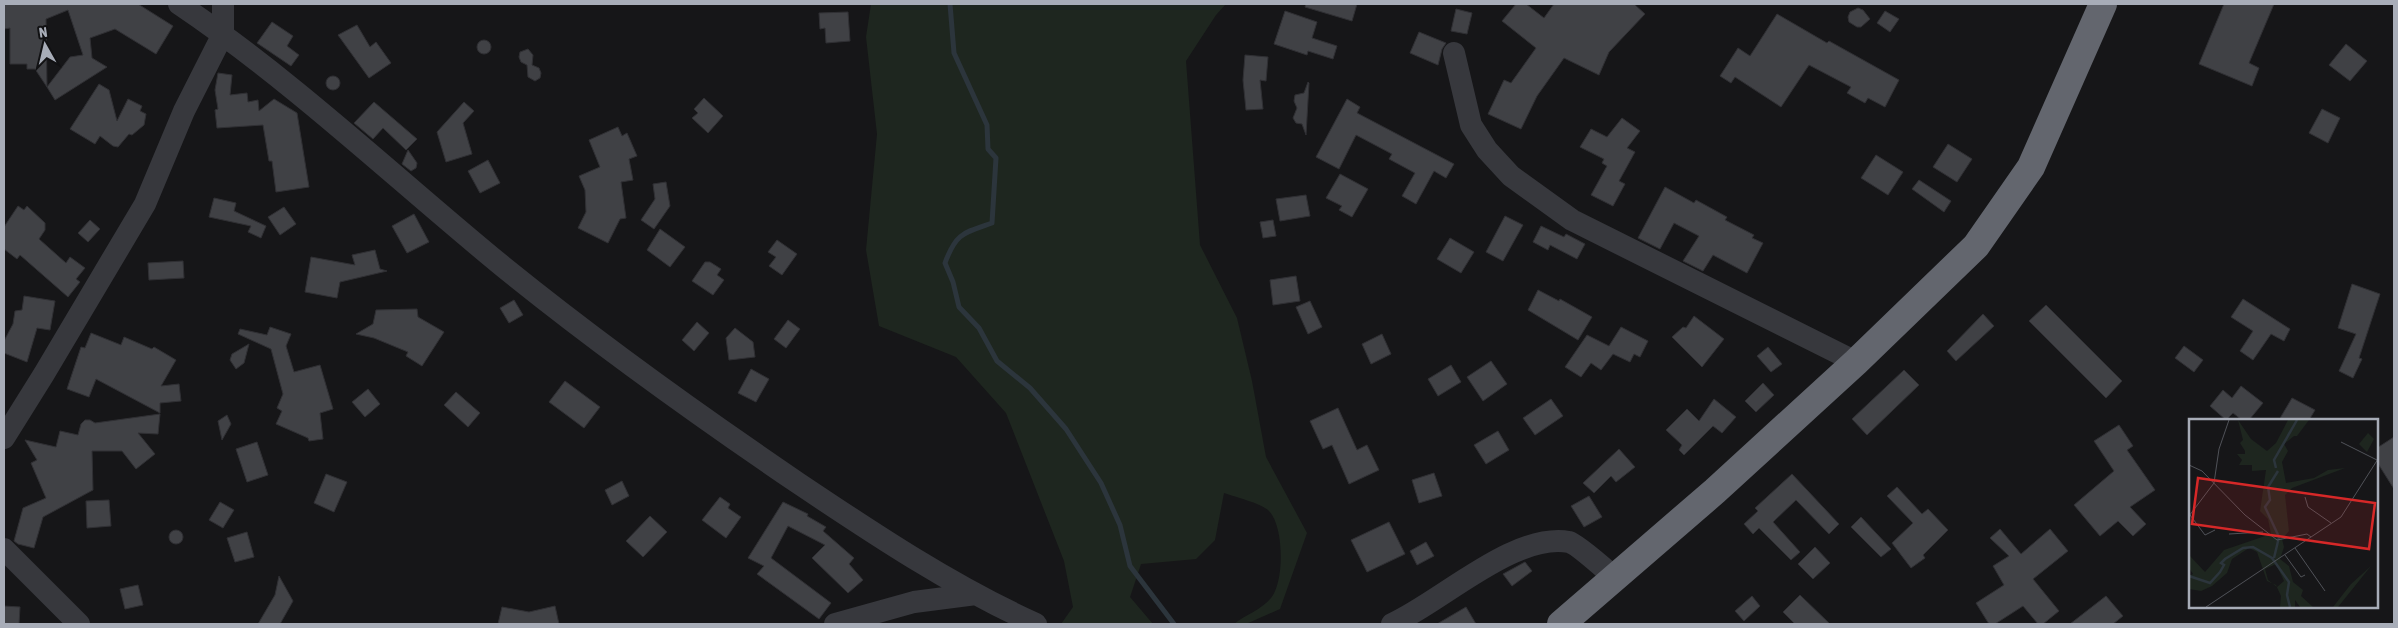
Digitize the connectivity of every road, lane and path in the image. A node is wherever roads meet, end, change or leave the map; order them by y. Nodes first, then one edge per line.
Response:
1 (179, 4) edge
2 (223, 4) edge
3 (2103, 4) edge
4 (223, 34) junction
5 (1454, 53) dead end
6 (1856, 362) junction
7 (4, 438) edge
8 (4, 549) edge
9 (1614, 576) junction
10 (976, 594) junction
11 (79, 624) edge
12 (835, 624) edge
13 (1036, 624) edge
14 (1392, 624) edge
15 (1561, 624) edge

1 - 4 street
2 - 4 street
3 - 6 highway
4 - 7 street
4 - 10 street
5 - 6 street
6 - 9 highway
8 - 11 street
9 - 14 street
9 - 15 highway
10 - 12 street
10 - 13 street

